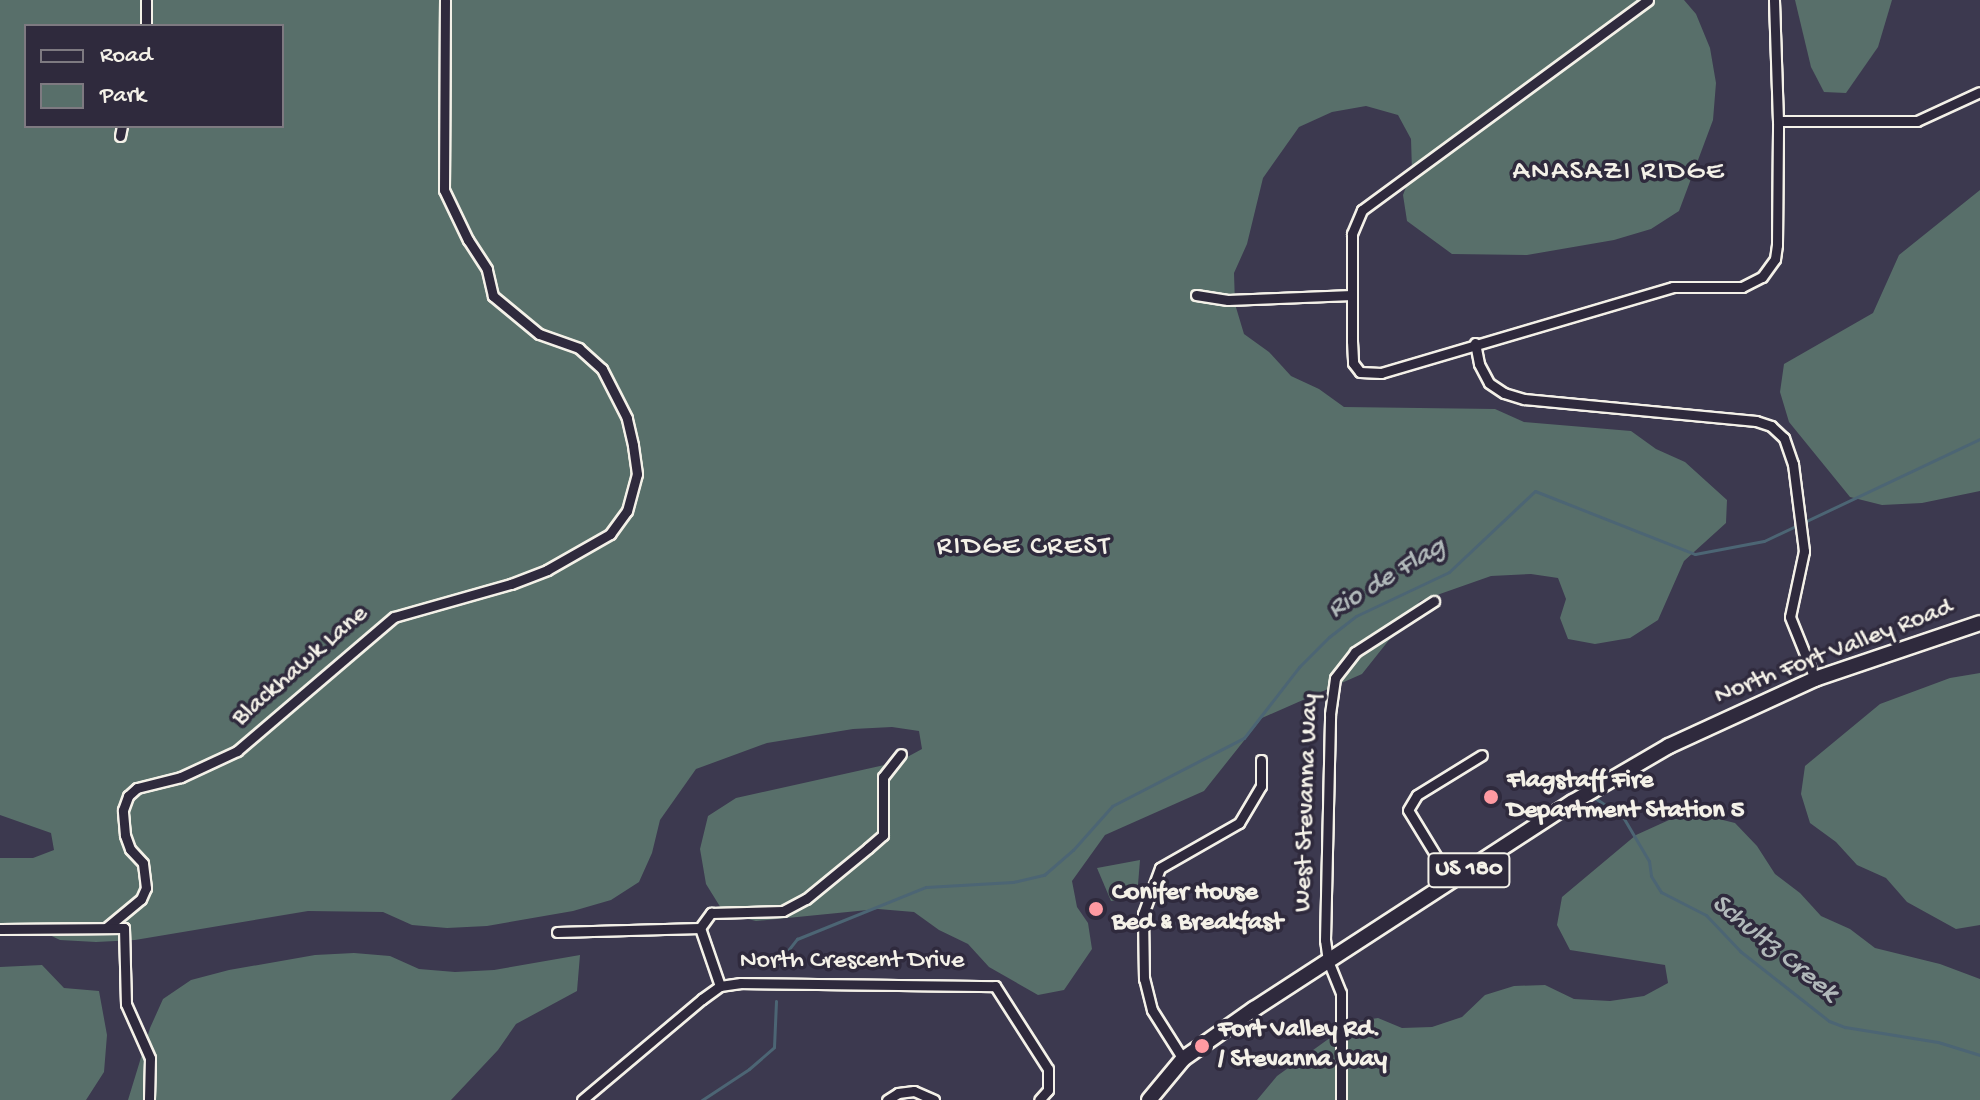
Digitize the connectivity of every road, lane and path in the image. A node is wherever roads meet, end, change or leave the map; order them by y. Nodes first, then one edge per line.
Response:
1 (146, 0) edge
2 (445, 0) edge
3 (1648, 0) edge
4 (1774, 0) edge
5 (146, 24) edge
6 (1980, 92) edge
7 (1778, 121) junction
8 (1196, 295) dead end
9 (1352, 295) junction
10 (1475, 343) junction
11 (1434, 601) dead end
12 (1980, 623) edge
13 (1815, 679) junction
14 (901, 754) dead end
15 (1482, 755) dead end
16 (1261, 760) dead end
17 (1452, 882) junction
18 (106, 928) junction
19 (700, 928) junction
20 (0, 929) edge
21 (557, 932) dead end
22 (1328, 961) junction
23 (720, 986) junction
24 (1183, 1059) junction
25 (149, 1100) edge
26 (582, 1100) edge
27 (887, 1100) edge
28 (934, 1100) edge
29 (1039, 1100) edge
30 (1149, 1100) edge
31 (1341, 1100) edge

1 - 5 street
2 - 18 street, Blackhawk Lane
3 - 9 street
4 - 7 street
6 - 7 street
7 - 10 street
8 - 9 street
9 - 10 street
10 - 13 street
11 - 22 street, West Stevanna Way
12 - 13 main road, North Fort Valley Road / US 180
13 - 17 main road, North Fort Valley Road / US 180
14 - 19 street
15 - 17 street
16 - 24 street, West Stevanna Way
17 - 22 main road, North Fort Valley Road / US 180
18 - 20 street
18 - 25 street
19 - 21 street
19 - 23 street
22 - 24 main road, North Fort Valley Road / US 180
22 - 31 street, West Stevanna Way
23 - 26 street, North Crescent Drive
23 - 29 street, North Crescent Drive
24 - 30 main road, North Fort Valley Road / US 180
27 - 28 street

